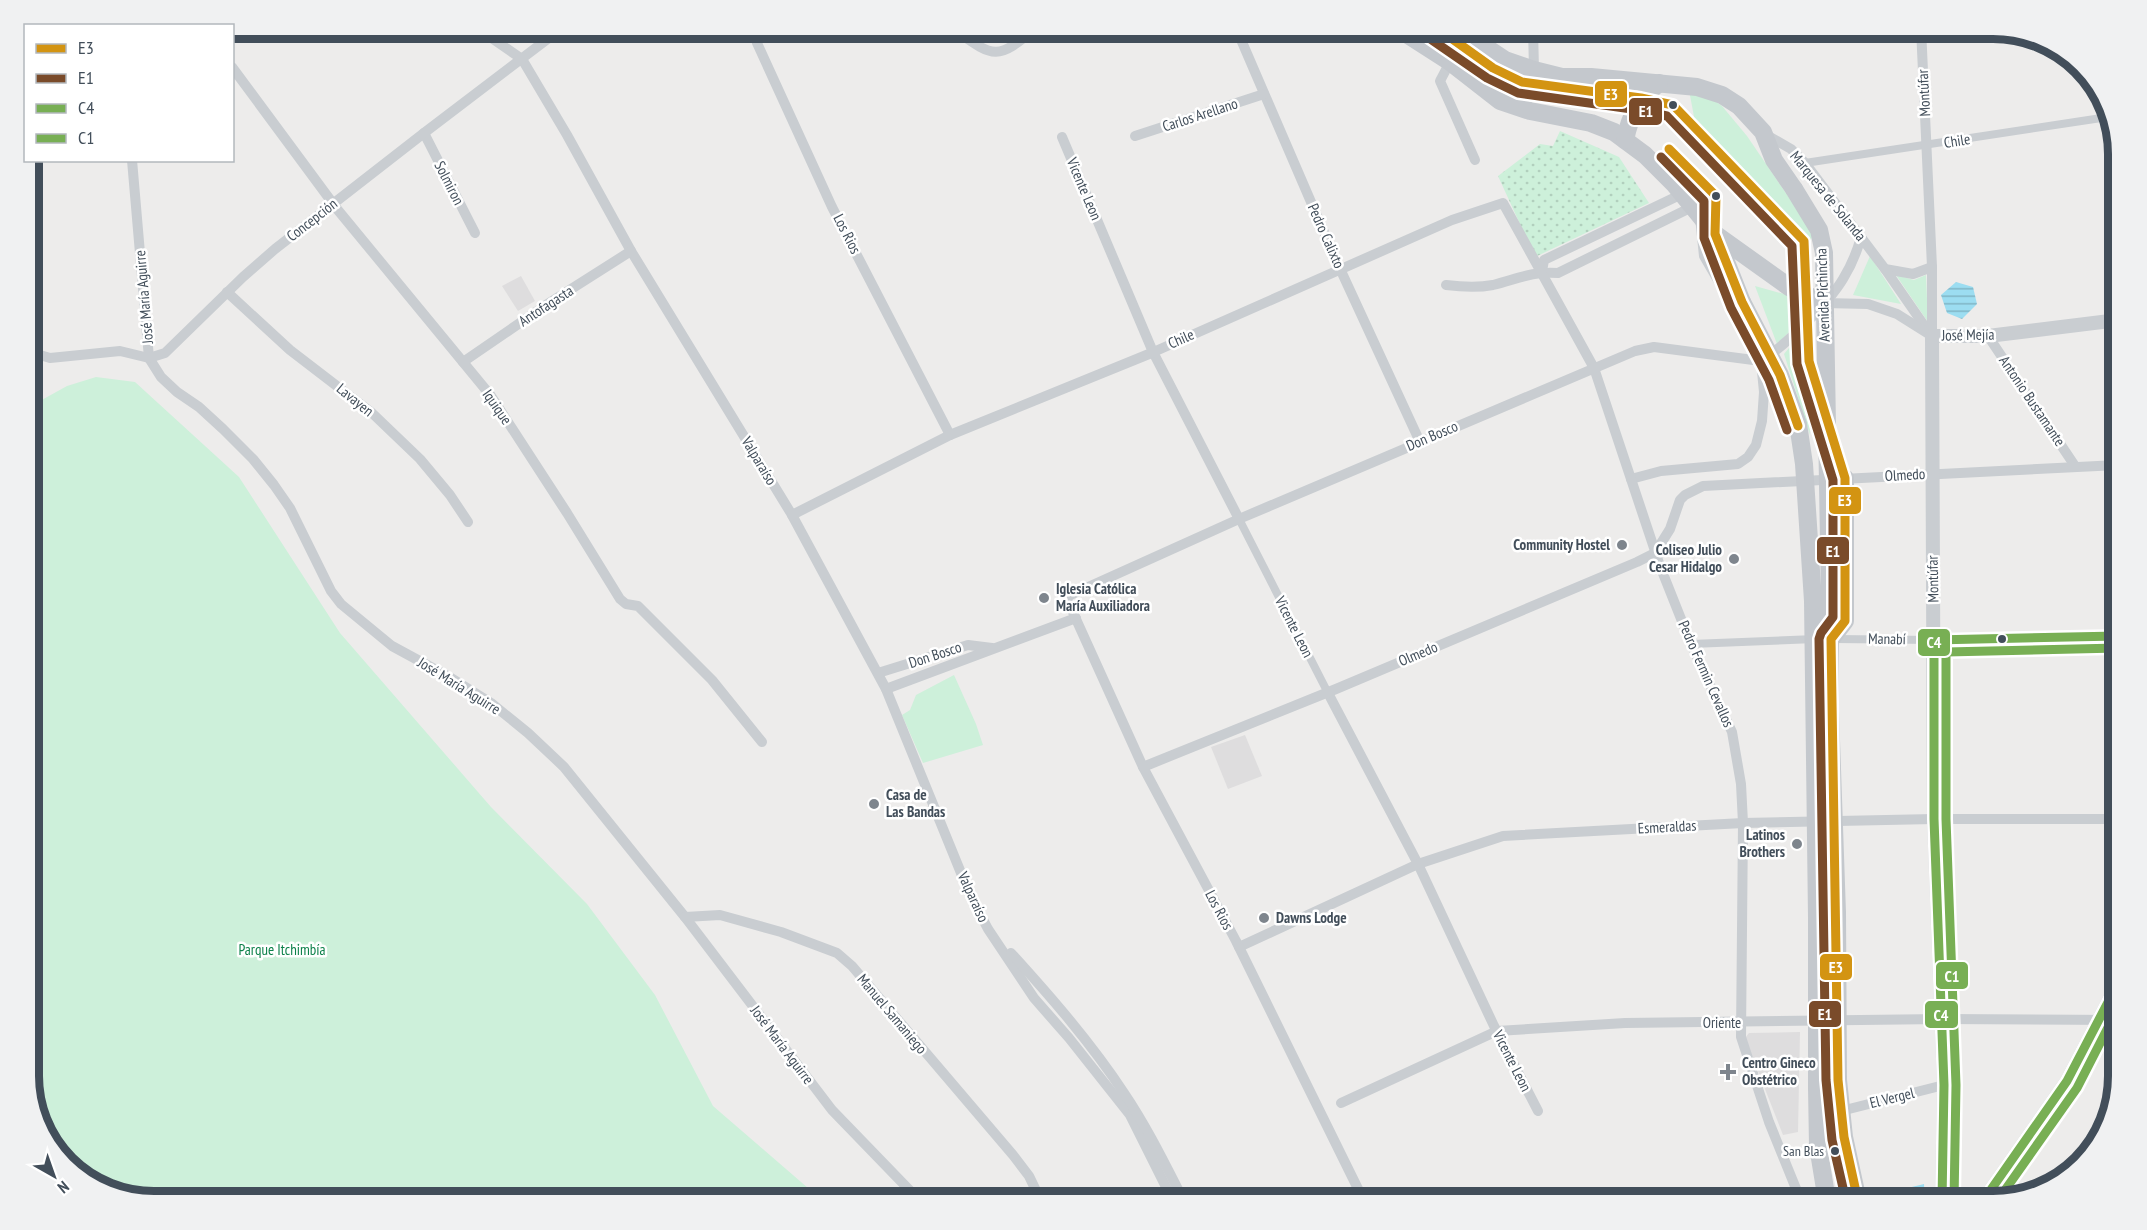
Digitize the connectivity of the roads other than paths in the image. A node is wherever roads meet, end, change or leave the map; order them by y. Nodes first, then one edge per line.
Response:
1 (493, 39) edge
2 (548, 39) edge
3 (756, 39) edge
4 (968, 39) edge
5 (1023, 39) edge
6 (1241, 39) edge
7 (1414, 39) edge
8 (1474, 39) edge
9 (1533, 39) edge
10 (1922, 39) edge
11 (522, 59) junction
12 (1450, 62) junction
13 (1533, 70) junction
14 (234, 71) edge
15 (1659, 83) junction
16 (1264, 94) junction
17 (2102, 118) edge
18 (1762, 132) junction
19 (424, 133) junction
20 (1136, 136) dead end
21 (1062, 137) dead end
22 (1626, 140) junction
23 (1927, 146) junction
24 (1475, 160) dead end
25 (132, 162) edge
26 (1805, 164) junction
27 (333, 204) junction
28 (1691, 206) junction
29 (475, 233) dead end
30 (1715, 234) junction
31 (1861, 237) junction
32 (631, 251) junction
33 (1932, 267) junction
34 (1340, 268) junction
35 (1885, 269) junction
36 (1542, 272) junction
37 (1446, 285) dead end
38 (227, 292) junction
39 (1824, 303) junction
40 (2108, 321) edge
41 (1932, 336) junction
42 (1988, 336) junction
43 (1153, 352) junction
44 (39, 354) edge
45 (148, 358) junction
46 (1761, 361) junction
47 (463, 362) junction
48 (1594, 368) junction
49 (950, 435) junction
50 (1420, 441) junction
51 (2108, 465) edge
52 (2075, 466) junction
53 (1932, 474) junction
54 (1845, 478) junction
55 (1631, 479) junction
56 (792, 515) junction
57 (1675, 518) junction
58 (1239, 519) junction
59 (468, 522) dead end
60 (1646, 527) junction
61 (1655, 553) junction
62 (1821, 600) junction
63 (1076, 618) junction
64 (2108, 636) edge
65 (1822, 639) junction
66 (1934, 640) junction
67 (1691, 644) junction
68 (992, 648) junction
69 (878, 673) junction
70 (886, 689) junction
71 (1328, 693) junction
72 (762, 742) dead end
73 (1143, 767) junction
74 (1934, 819) junction
75 (2108, 819) edge
76 (1834, 821) junction
77 (1814, 822) junction
78 (1743, 823) junction
79 (1418, 864) junction
80 (685, 917) junction
81 (988, 929) junction
82 (1239, 947) junction
83 (2108, 1003) edge
84 (1942, 1019) junction
85 (2099, 1021) junction
86 (2108, 1021) edge
87 (1740, 1023) junction
88 (1497, 1032) junction
89 (1944, 1085) junction
90 (1341, 1103) dead end
91 (1538, 1111) dead end
92 (1841, 1111) junction
93 (909, 1191) edge
94 (1036, 1191) edge
95 (1168, 1191) edge
96 (1178, 1191) edge
97 (1359, 1191) edge
98 (1797, 1191) edge
99 (1825, 1191) edge
100 (1856, 1191) edge
101 (1942, 1191) edge
102 (1991, 1191) edge

1 - 11 street, Valparaíso
2 - 11 street, Concepción
3 - 49 street, Los Rios
4 - 5 street
6 - 16 street, Pedro Calixto
7 - 12 main road, Avenida Pichincha
8 - 13 main road, Avenida Pichincha
9 - 13 street
10 - 23 street, Montúfar
11 - 19 street, Concepción
11 - 32 street, Valparaíso
12 - 22 main road, Avenida Pichincha
12 - 24 street
13 - 15 main road, Avenida Pichincha
14 - 27 street, Iquique
15 - 18 main road, Avenida Pichincha
15 - 22 main road
16 - 20 street, Carlos Arellano
16 - 34 street, Pedro Calixto
17 - 23 street, Chile
18 - 26 street, Marquesa de Solanda
18 - 62 main road, Avenida Pichincha, bridge
19 - 27 street, Concepción
19 - 29 street, Solmiron
21 - 43 street, Vicente Leon
22 - 28 main road, Avenida Pichincha
23 - 26 street, Chile
23 - 33 street, Montúfar
25 - 45 street, José María Aguirre
26 - 31 street, Marquesa de Solanda
27 - 38 street, Concepción
27 - 47 street, Iquique
28 - 30 main road, Avenida Pichincha
28 - 36 street
28 - 36 street
28 - 46 street
30 - 39 main road
30 - 62 main road, Avenida Pichincha, bridge
31 - 35 street, Marquesa de Solanda
31 - 39 street
32 - 47 street, Antofagasta
32 - 56 street, Valparaíso
33 - 35 street
33 - 41 street, Montúfar
34 - 36 street, Chile
34 - 43 street, Chile
34 - 50 street, Pedro Calixto
35 - 41 street, Marquesa de Solanda
36 - 37 street
36 - 48 street, Pedro Fermin Cevallos
38 - 45 street, Concepción
38 - 59 street, Lavayen
39 - 41 street, José Mejía
39 - 46 street
40 - 42 street, José Mejía
41 - 42 street, José Mejía
41 - 53 street, Montúfar
42 - 52 street, Antonio Bustamante
43 - 49 street, Chile
43 - 58 street, Vicente Leon
44 - 45 street
45 - 80 street, José María Aguirre
46 - 48 street, Don Bosco
46 - 55 street
47 - 72 street, Iquique
48 - 50 street, Don Bosco
48 - 55 street, Pedro Fermin Cevallos
49 - 56 street, Chile
50 - 58 street, Don Bosco
51 - 52 street, Olmedo
52 - 53 street, Olmedo
53 - 54 street, Olmedo
53 - 66 street, Montúfar
54 - 57 street, Olmedo
54 - 65 main road
55 - 60 street, Pedro Fermin Cevallos
56 - 69 street, Valparaíso
57 - 60 street
57 - 61 street, Olmedo
58 - 63 street, Don Bosco
58 - 71 street, Vicente Leon
60 - 61 street, Pedro Fermin Cevallos
61 - 67 street, Pedro Fermin Cevallos
61 - 71 street, Olmedo
62 - 65 main road, Avenida Pichincha
63 - 68 street, Don Bosco
63 - 73 street, Los Rios
64 - 66 street, Manabí
65 - 66 street, Manabí
65 - 67 street, Manabí
65 - 76 main road, Avenida Pichincha
65 - 77 main road, Avenida Pichincha
66 - 74 street, Montúfar
67 - 78 street, Pedro Fermin Cevallos
68 - 69 street, Don Bosco
68 - 70 street, Don Bosco
69 - 70 street, Valparaíso
70 - 81 street, Valparaíso
71 - 73 street, Olmedo
71 - 79 street, Vicente Leon
73 - 82 street, Los Rios
74 - 75 street, Esmeraldas
74 - 76 street, Esmeraldas
74 - 84 street, Montúfar
76 - 77 street, Esmeraldas
76 - 92 main road, Avenida Pichincha, bridge
77 - 78 street, Esmeraldas
77 - 99 main road, Avenida Pichincha, bridge
78 - 79 street, Esmeraldas
78 - 87 street, Pedro Fermin Cevallos
79 - 82 street, Esmeraldas
79 - 88 street, Vicente Leon
80 - 93 street, José María Aguirre
80 - 94 street, Manuel Samaniego
81 - 95 street, Valparaíso
81 - 96 street, Valparaíso
82 - 97 street, Los Rios
83 - 85 street
84 - 85 street, Oriente
84 - 87 street, Oriente
84 - 89 street, Montúfar
85 - 86 street, Oriente
85 - 102 street
87 - 88 street, Oriente
87 - 98 street, Pedro Fermin Cevallos
88 - 90 street, Oriente
88 - 91 street, Vicente Leon
89 - 92 street, El Vergel
89 - 101 street, Montúfar
92 - 100 main road, Avenida Pichincha

